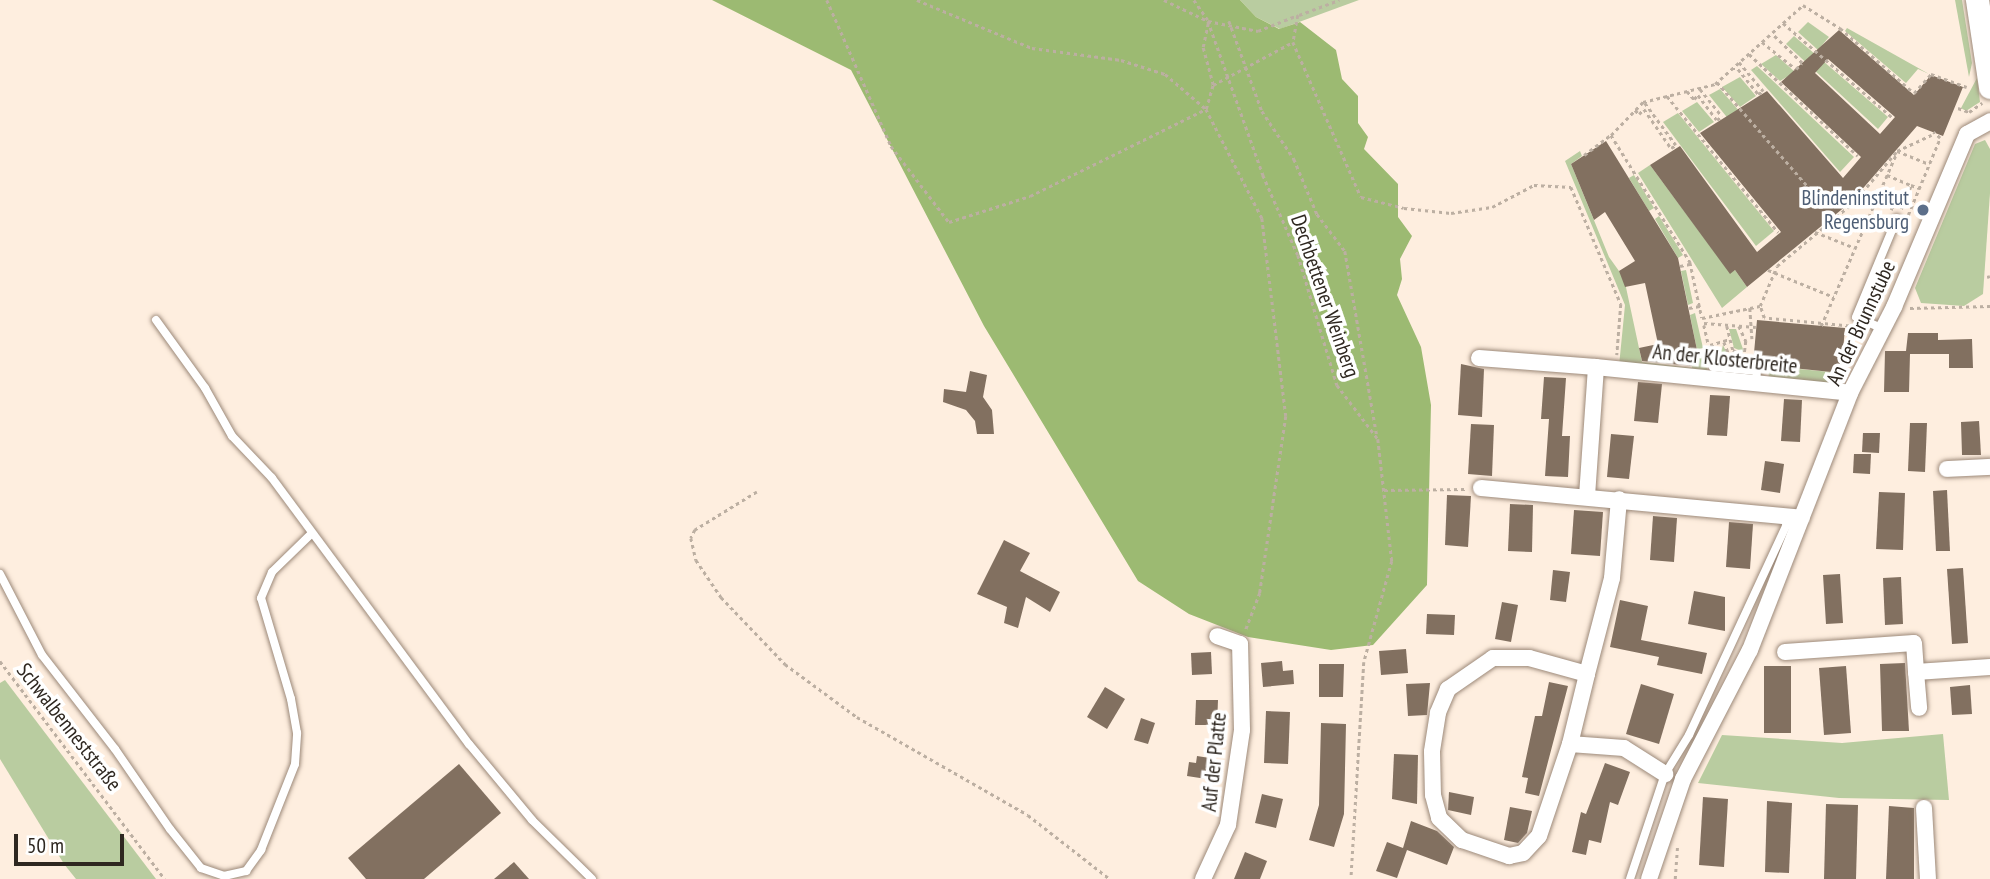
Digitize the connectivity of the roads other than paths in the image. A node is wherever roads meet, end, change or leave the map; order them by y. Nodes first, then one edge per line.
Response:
1 (1977, 0) edge
2 (1987, 92) edge
3 (1990, 121) edge
4 (1899, 215) road end
5 (156, 320) dead end
6 (1881, 328) junction
7 (1479, 358) dead end
8 (1595, 367) junction
9 (1713, 367) road end
10 (1756, 383) junction
11 (1850, 393) junction
12 (1990, 467) edge
13 (1947, 468) dead end
14 (1481, 488) road end
15 (1587, 496) junction
16 (1619, 499) junction
17 (1802, 518) junction
18 (311, 534) junction
19 (0, 573) edge
20 (1217, 636) dead end
21 (1785, 653) dead end
22 (1990, 667) edge
23 (1916, 672) junction
24 (1587, 674) junction
25 (1919, 708) dead end
26 (1570, 744) junction
27 (1665, 774) junction
28 (1924, 808) dead end
29 (588, 877) edge
30 (1203, 879) edge
31 (1630, 879) edge
32 (1648, 879) edge
33 (1928, 879) edge

1 - 2 street
3 - 6 street, An der Brunnstube
4 - 6 lane
5 - 18 lane
6 - 11 street, An der Brunnstube
7 - 8 street, An der Klosterbreite
8 - 10 street, An der Klosterbreite
8 - 15 street
9 - 10 lane
10 - 11 street, An der Klosterbreite
11 - 17 street, An der Brunnstube
12 - 13 street
14 - 15 street
15 - 16 street
16 - 17 street
16 - 24 street
17 - 27 lane, An der Brunnstube
17 - 32 street, An der Brunnstube
18 - 19 lane
18 - 29 lane
20 - 30 street, Auf der Platte
21 - 23 street
22 - 23 street
23 - 25 street
24 - 26 street
24 - 26 street
26 - 27 street
27 - 31 lane, An der Brunnstube
28 - 33 street

